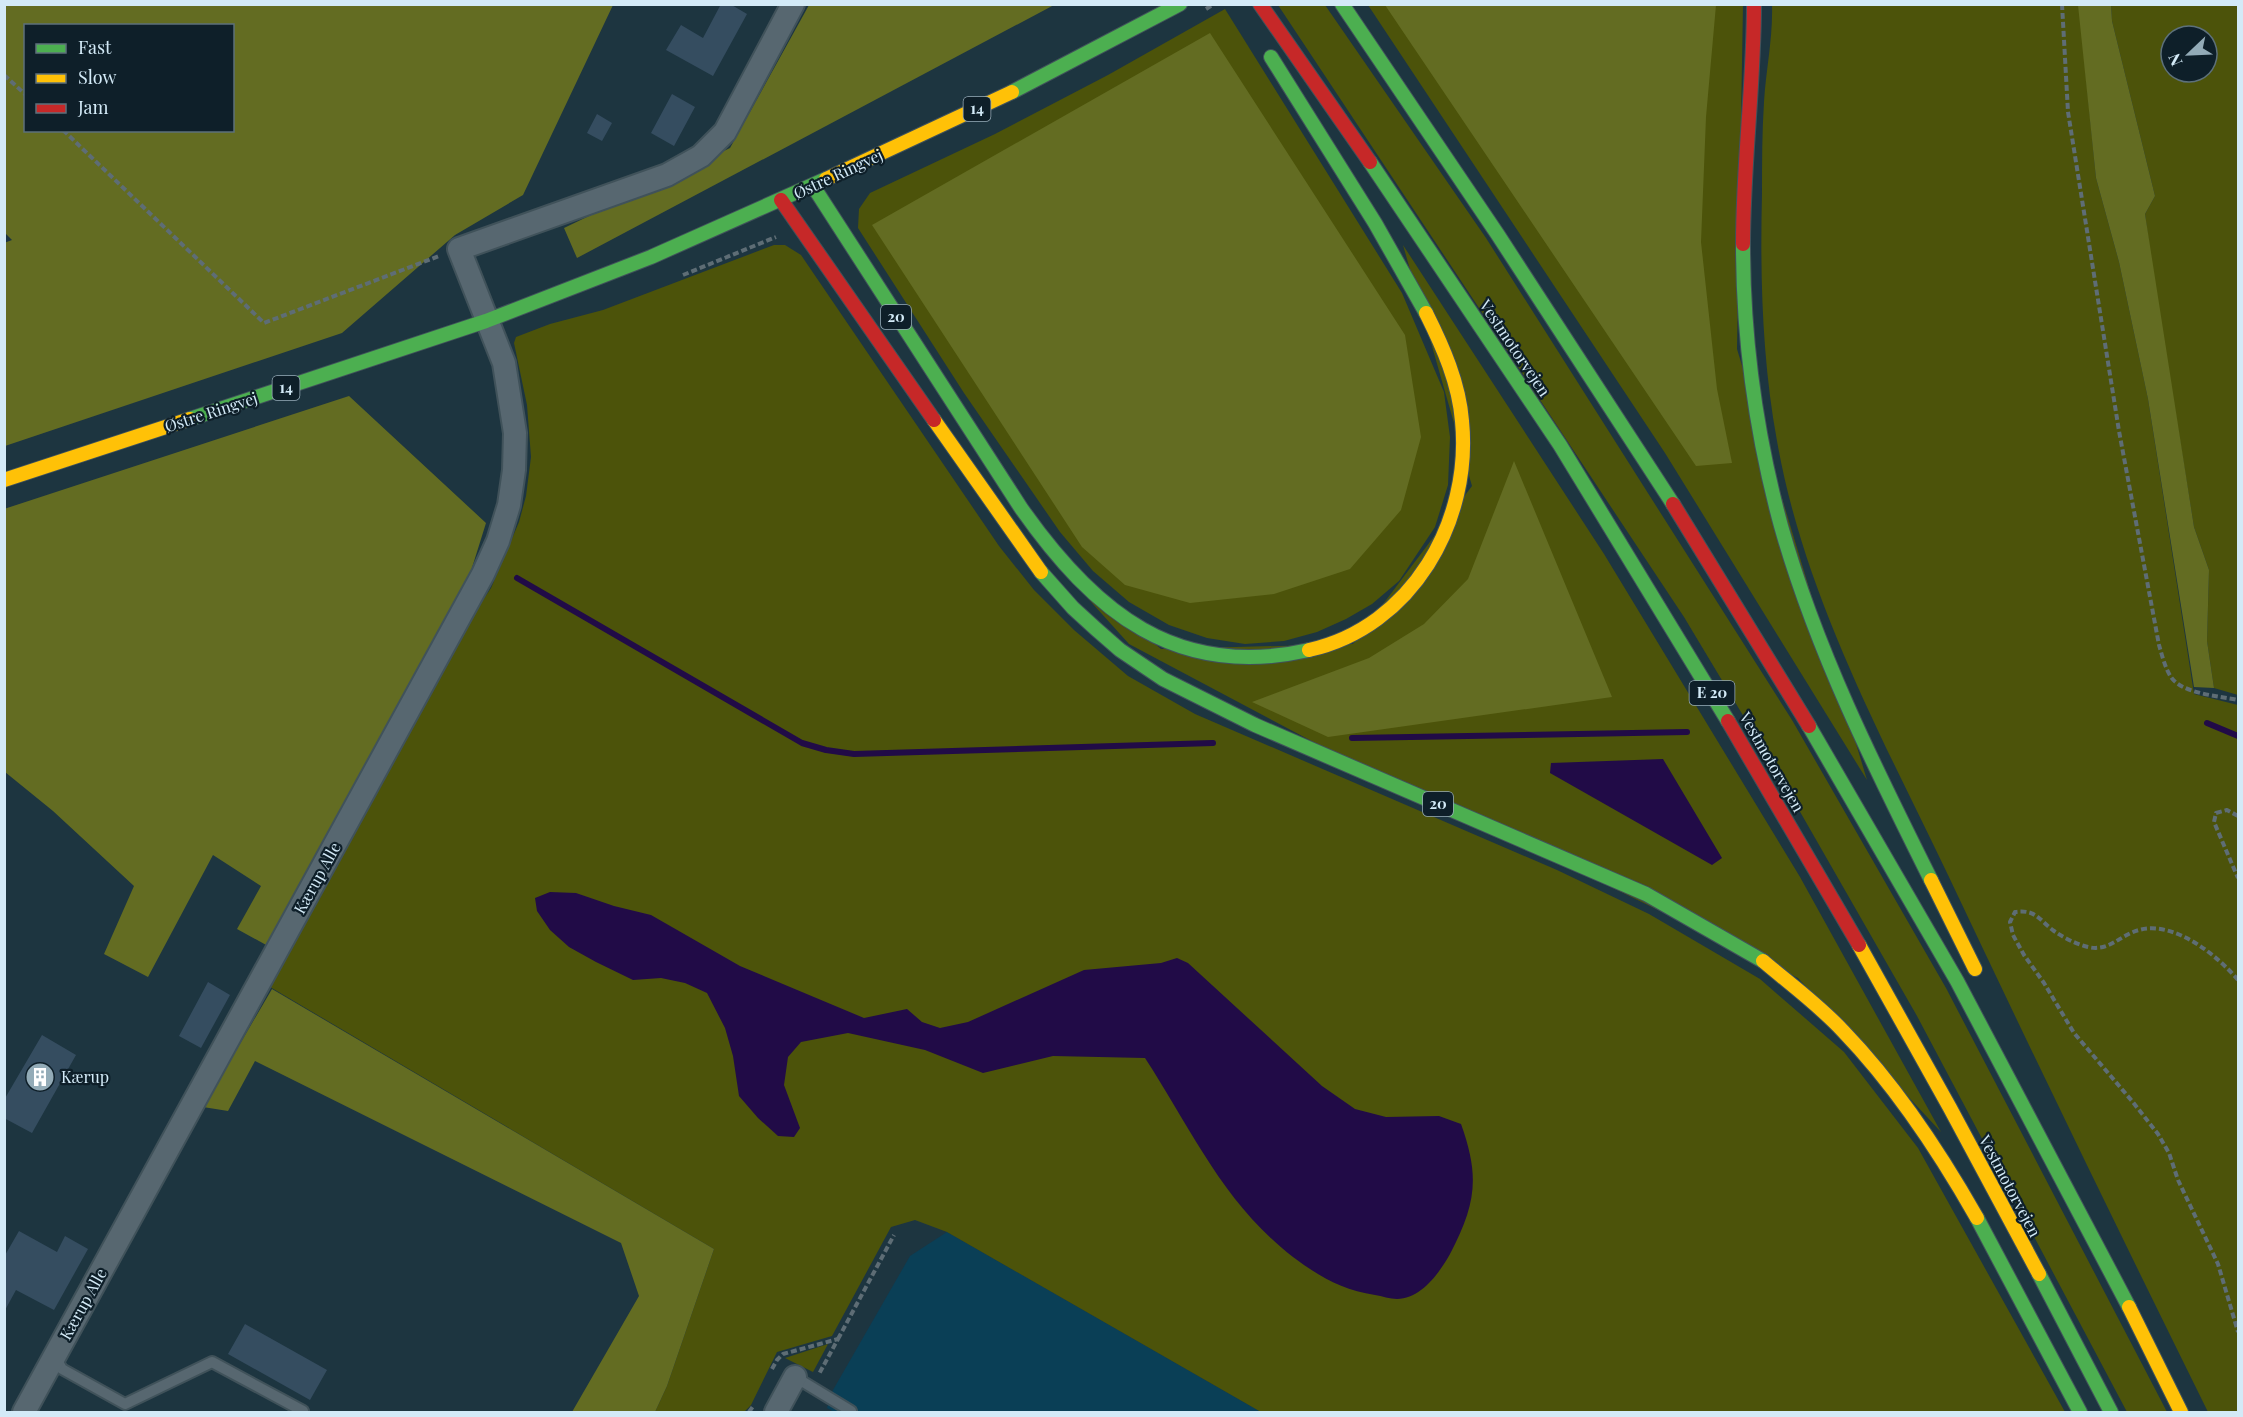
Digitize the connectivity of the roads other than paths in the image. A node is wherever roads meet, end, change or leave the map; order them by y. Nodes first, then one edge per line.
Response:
1 (793, 4) edge
2 (1260, 4) edge
3 (1342, 4) edge
4 (1754, 4) edge
5 (1174, 8) edge
6 (1264, 45) dead end
7 (813, 186) junction
8 (782, 200) junction
9 (486, 321) junction
10 (4, 480) edge
11 (1979, 978) dead end
12 (2055, 1136) dead end
13 (2112, 1271) junction
14 (54, 1357) junction
15 (795, 1377) joint
16 (303, 1411) dead end
17 (851, 1411) dead end
18 (24, 1413) edge
19 (776, 1413) edge
20 (2080, 1413) edge
21 (2111, 1413) edge
22 (2181, 1413) edge

1 - 9 street
2 - 21 main road, Vestmotorvejen / E 20
3 - 13 main road
4 - 11 main road
5 - 7 main road, Østre Ringvej / 14
6 - 7 main road, 20
7 - 8 main road, Østre Ringvej / 14
8 - 9 main road, Østre Ringvej / 14
8 - 20 main road, 20
9 - 10 main road, Østre Ringvej / 14
9 - 14 street, Kærup Alle
12 - 13 main road
13 - 22 main road
14 - 16 lane
14 - 18 street, Kærup Alle
15 - 17 lane
15 - 19 street

